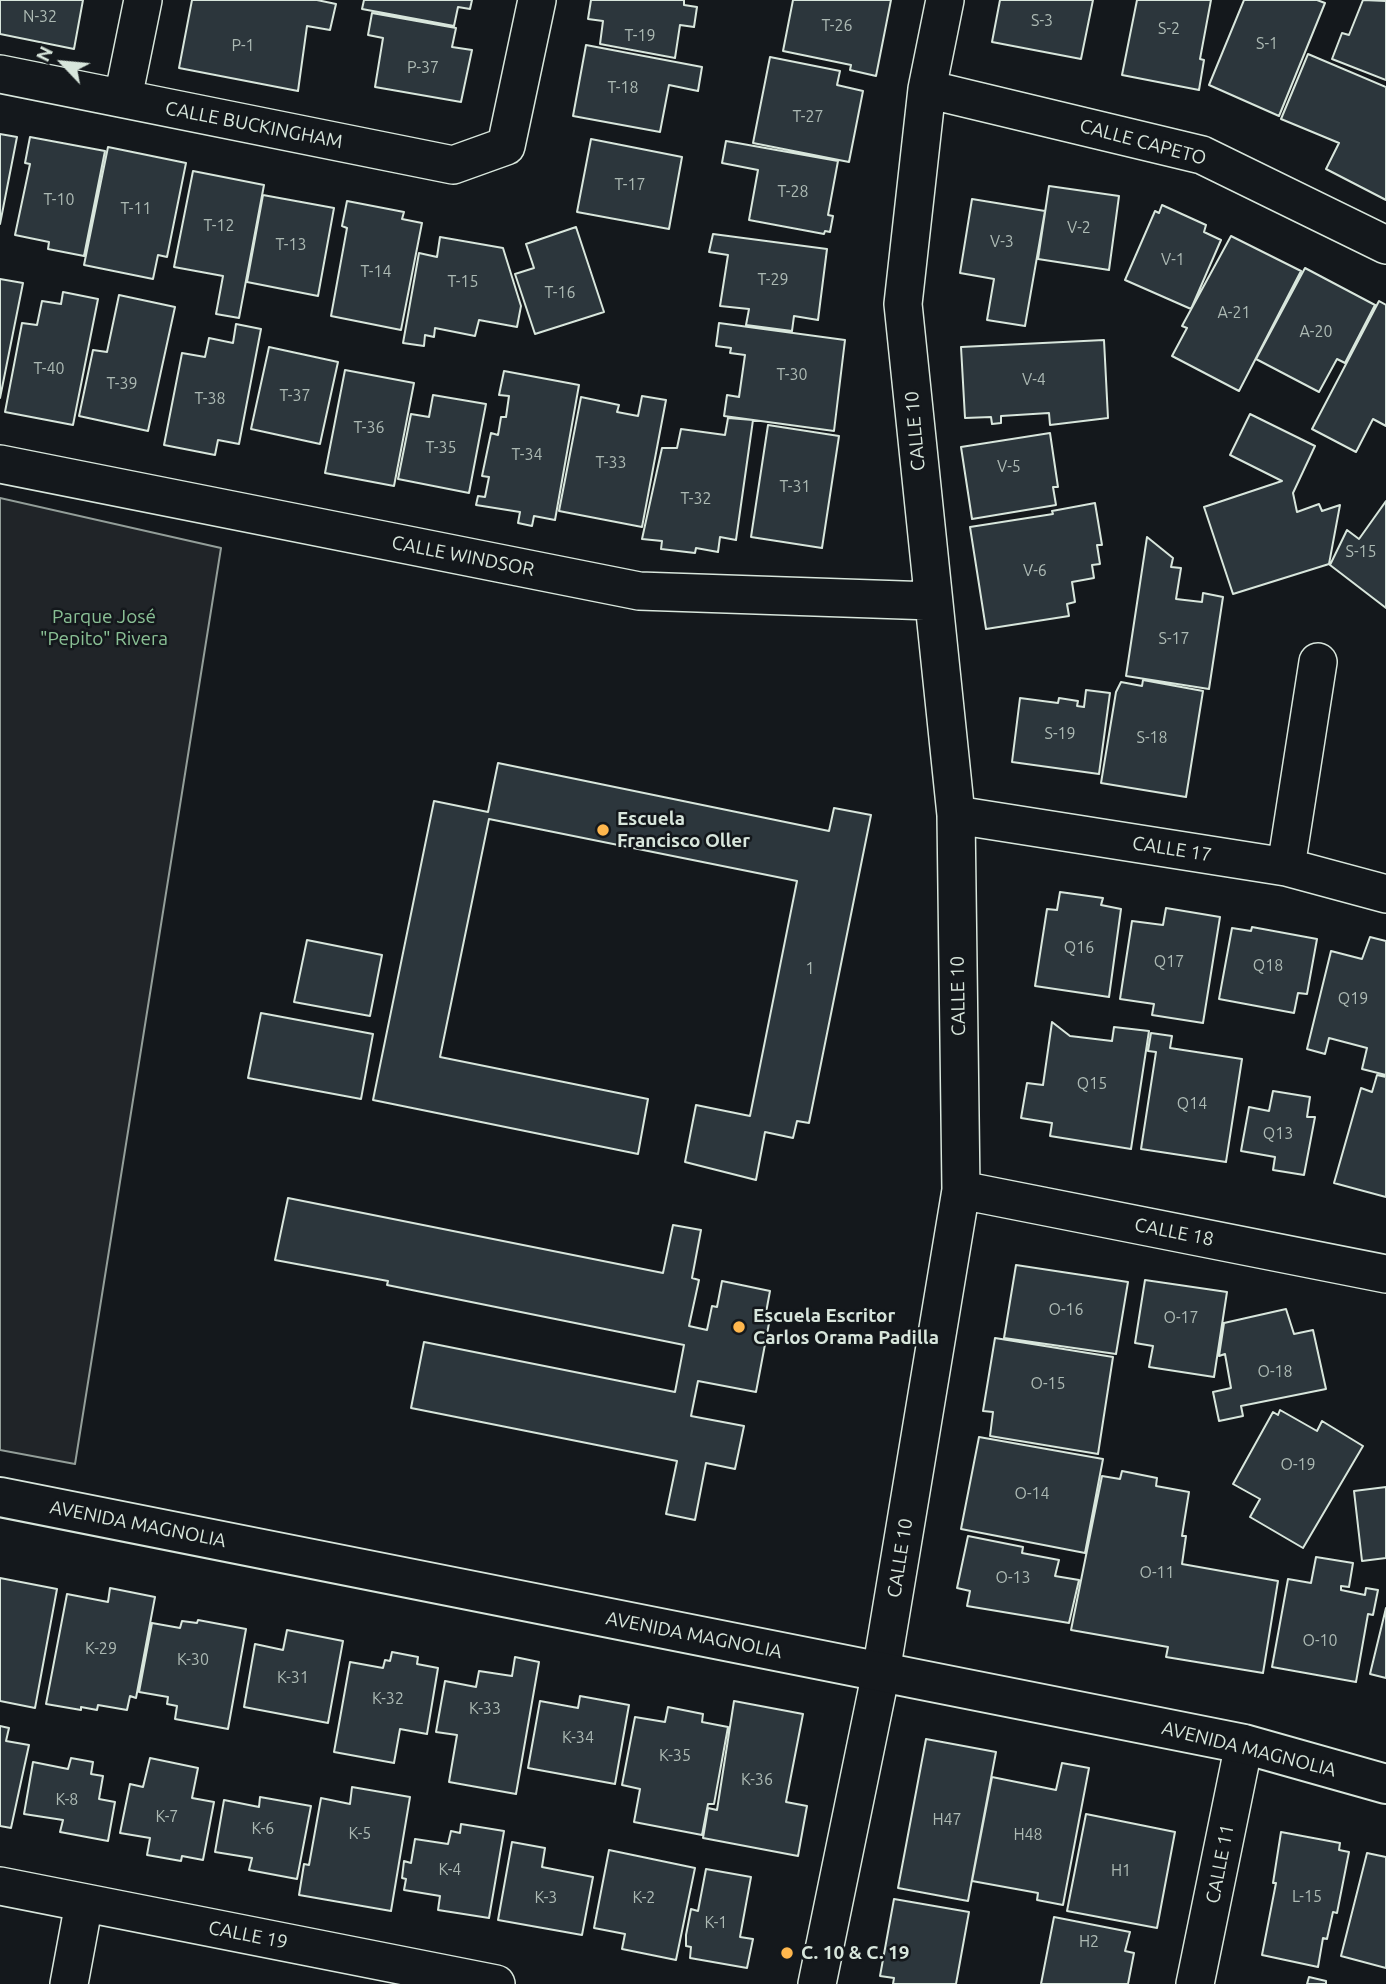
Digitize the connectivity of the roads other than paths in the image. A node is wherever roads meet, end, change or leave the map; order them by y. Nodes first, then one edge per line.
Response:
1 (143, 0) edge
2 (537, 0) edge
3 (945, 0) edge
4 (0, 74) edge
5 (927, 89) junction
6 (123, 99) junction
7 (1386, 245) edge
8 (0, 464) edge
9 (932, 601) junction
10 (1318, 662) dead end
11 (956, 815) junction
12 (1286, 867) junction
13 (1386, 894) edge
14 (961, 1190) junction
15 (1386, 1274) edge
16 (0, 1497) edge
17 (881, 1672) junction
18 (1244, 1744) junction
19 (1386, 1784) edge
20 (0, 1886) edge
21 (84, 1903) junction
22 (447, 1979) edge
23 (69, 1984) edge
24 (496, 1984) edge
25 (817, 1984) edge
26 (1195, 1984) edge

1 - 6 street
2 - 6 street, CALLE BUCKINGHAM
3 - 5 street, CALLE 10
4 - 6 street, CALLE BUCKINGHAM
5 - 7 street, CALLE CAPETO
5 - 9 street, CALLE 10
8 - 9 street, CALLE WINDSOR
9 - 11 street, CALLE 10
10 - 12 street
11 - 12 street, CALLE 17
11 - 14 street, CALLE 10
12 - 13 street, CALLE 17
14 - 15 street, CALLE 18
14 - 17 street, CALLE 10
16 - 17 street, AVENIDA MAGNOLIA
17 - 18 street, AVENIDA MAGNOLIA
17 - 25 street, CALLE 10
18 - 19 street, AVENIDA MAGNOLIA
18 - 26 street, CALLE 11
20 - 21 street, CALLE 19
21 - 22 street, CALLE 19
21 - 23 street
22 - 24 street, CALLE 19

